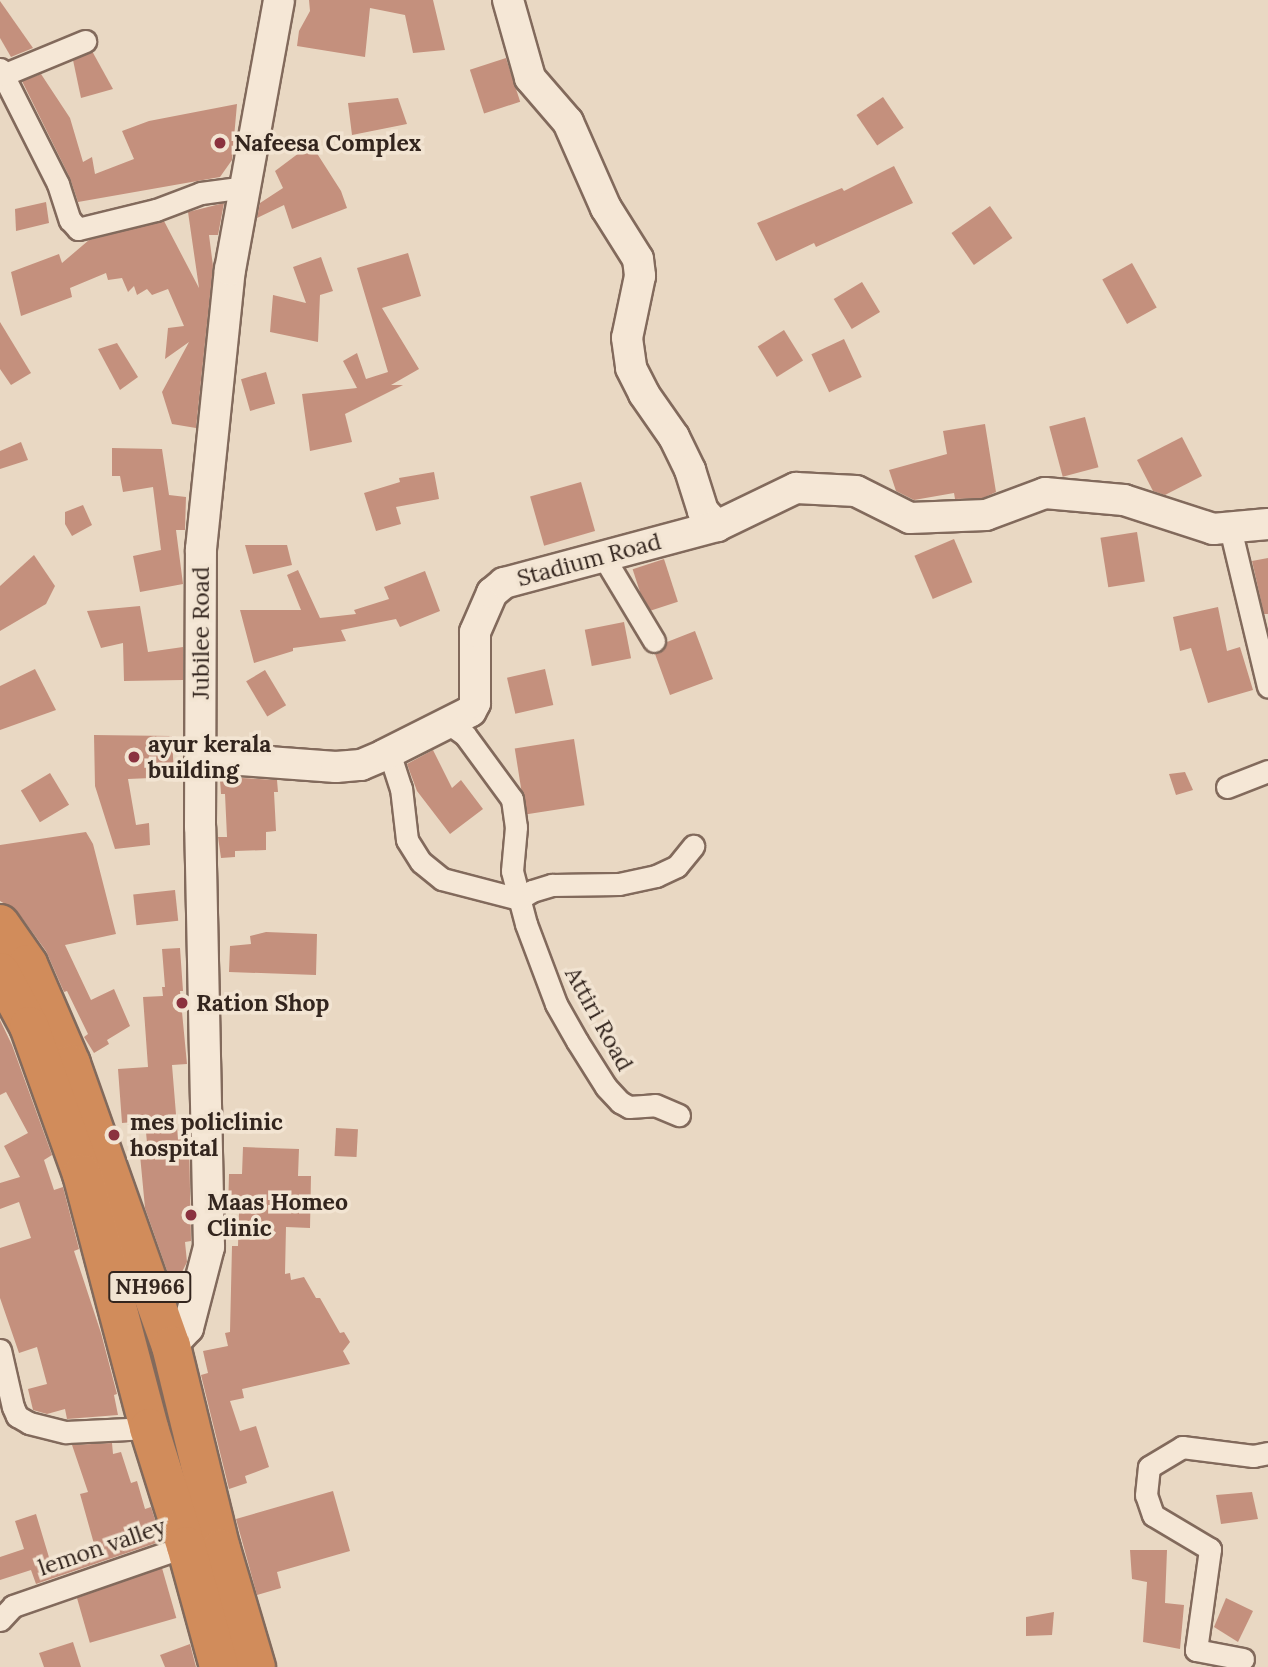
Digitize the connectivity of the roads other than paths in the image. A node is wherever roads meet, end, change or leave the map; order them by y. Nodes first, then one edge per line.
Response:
1 (279, 0) edge
2 (508, 0) edge
3 (85, 41) dead end
4 (1, 72) edge
5 (245, 187) junction
6 (1268, 524) edge
7 (717, 526) junction
8 (1230, 528) junction
9 (603, 556) junction
10 (654, 641) dead end
11 (1268, 686) edge
12 (448, 723) junction
13 (389, 752) junction
14 (200, 765) junction
15 (1268, 771) edge
16 (1227, 787) dead end
17 (693, 846) dead end
18 (519, 898) junction
19 (0, 924) edge
20 (0, 972) edge
21 (679, 1115) dead end
22 (171, 1346) junction
23 (0, 1350) edge
24 (130, 1354) junction
25 (149, 1428) junction
26 (1268, 1453) edge
27 (187, 1546) junction
28 (0, 1620) edge
29 (1243, 1659) dead end
30 (219, 1667) edge
31 (256, 1667) edge

1 - 5 street, Jubilee Road
2 - 7 street
3 - 4 street
4 - 5 street
5 - 14 street, Jubilee Road
6 - 8 street, Stadium Road
7 - 8 street, Stadium Road
7 - 9 street, Stadium Road
8 - 11 street
9 - 10 street
9 - 12 street, Stadium Road
12 - 13 street, Stadium Road
12 - 18 street, Attiri Road
13 - 14 street, Stadium Road
13 - 18 street
14 - 22 street, Jubilee Road
15 - 16 street
17 - 18 street
18 - 21 street, Attiri Road
19 - 22 highway, NH966
20 - 24 highway, NH966
22 - 24 highway
22 - 31 highway, NH966
23 - 25 street
24 - 25 highway, NH966
25 - 27 highway, NH966
26 - 29 street
27 - 28 street, lemon valley
27 - 30 highway, NH966

